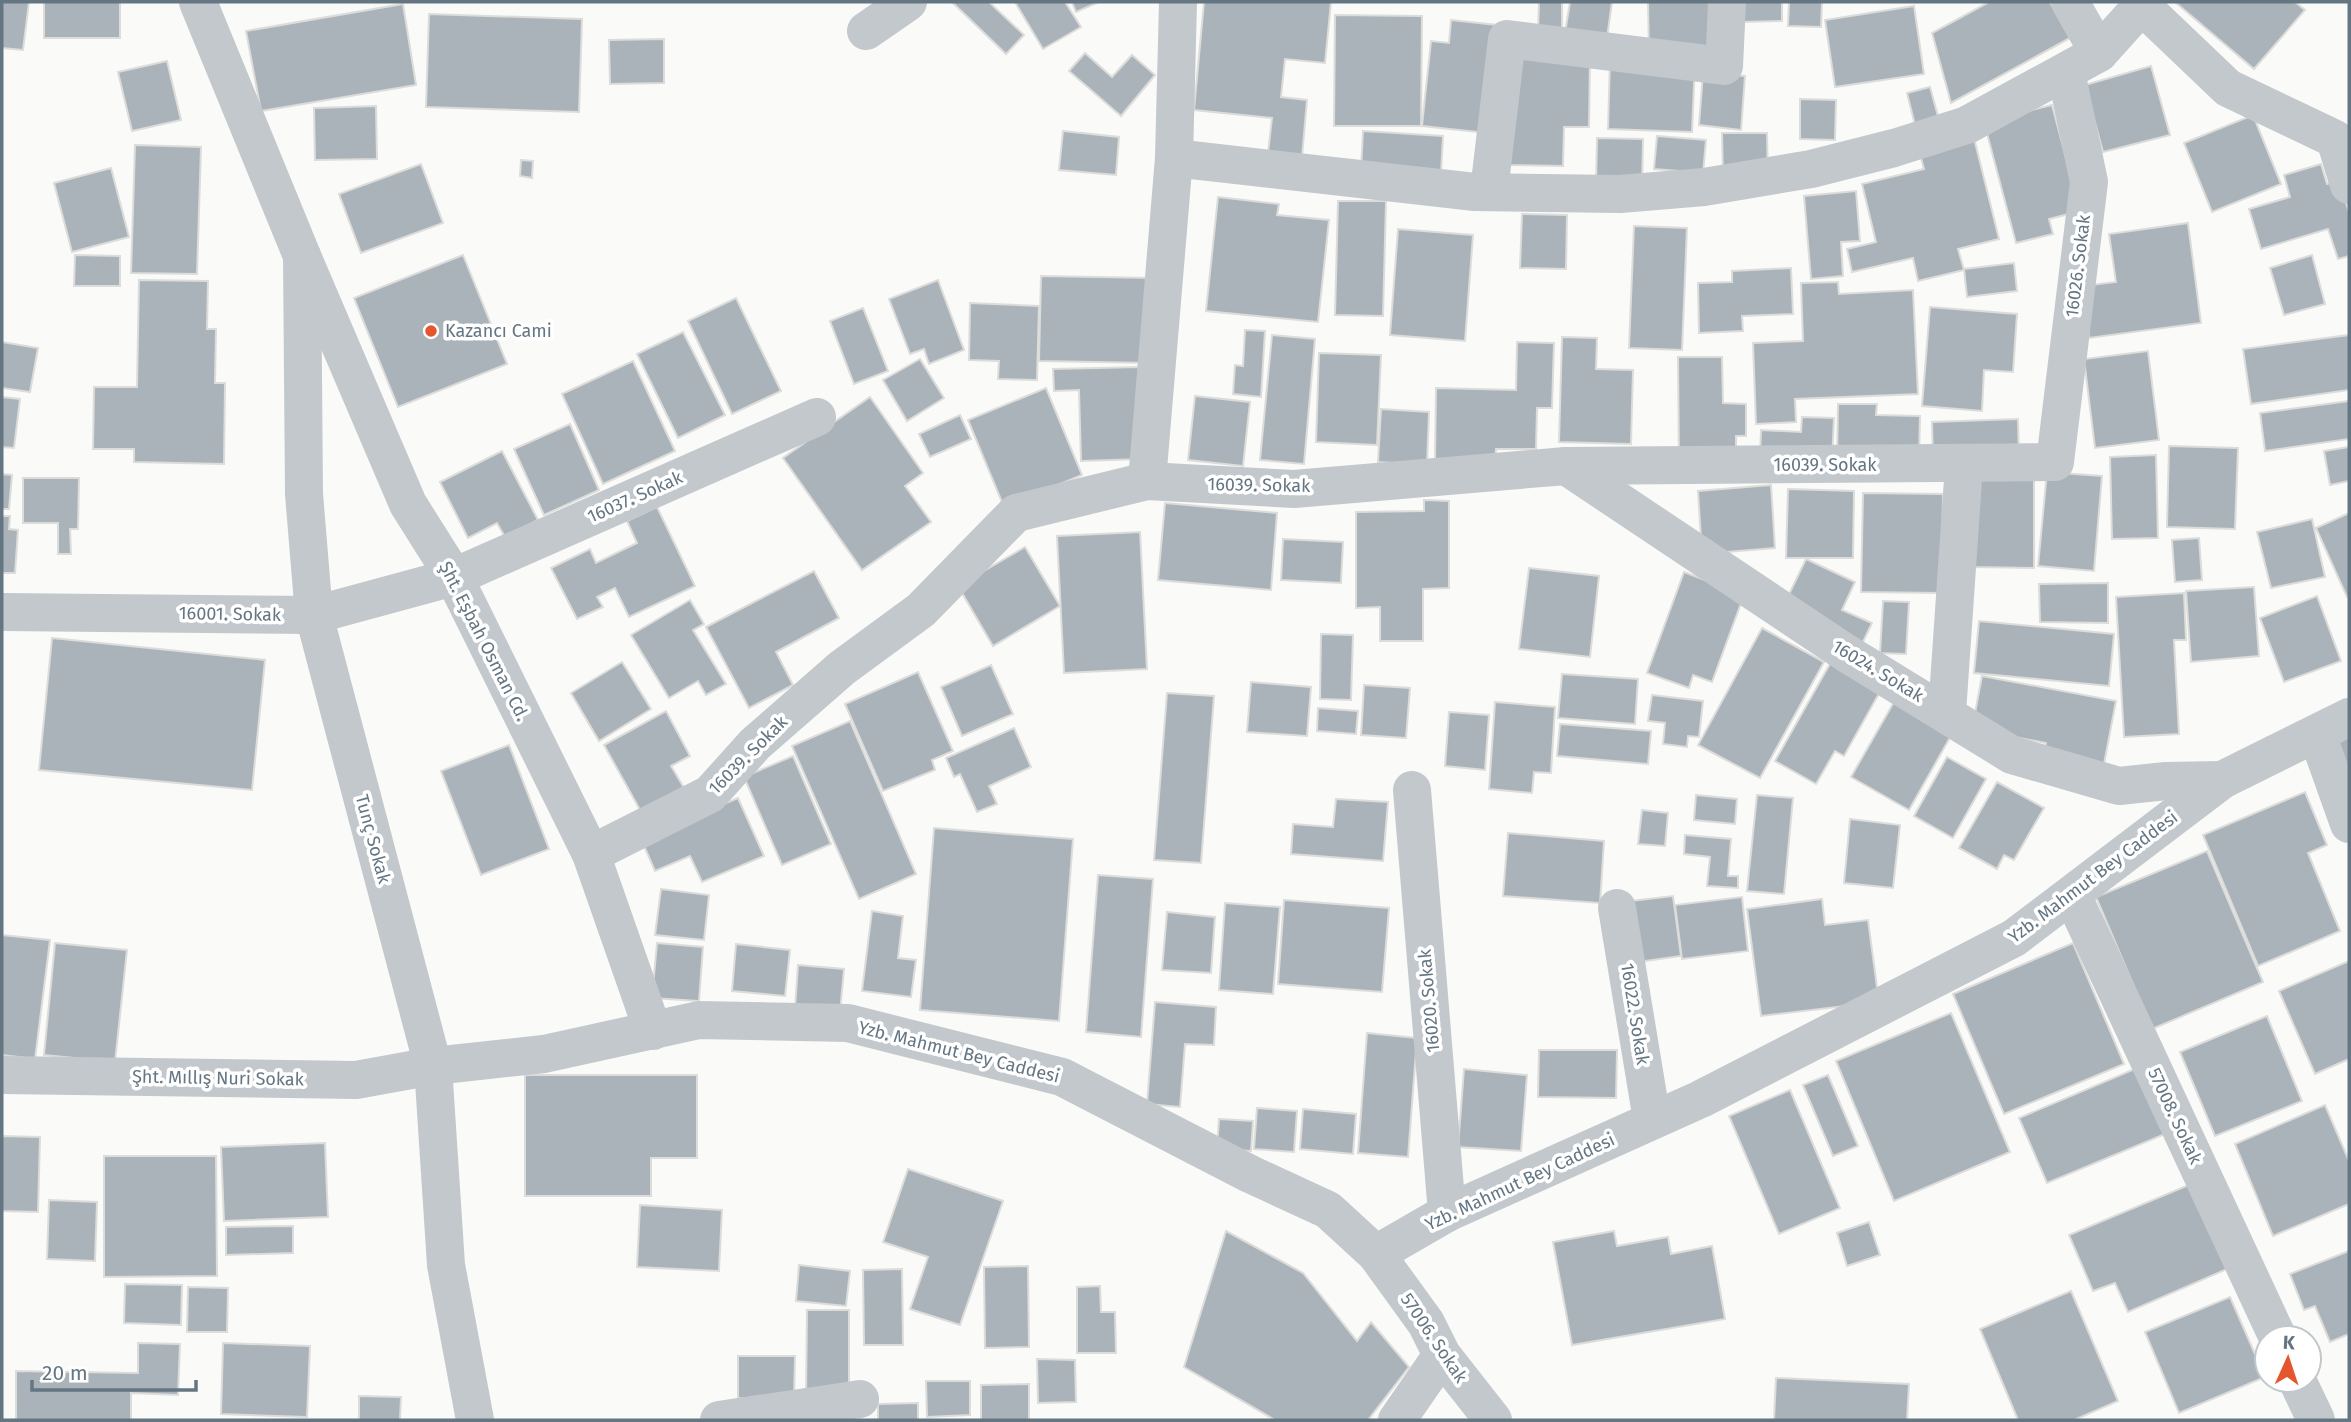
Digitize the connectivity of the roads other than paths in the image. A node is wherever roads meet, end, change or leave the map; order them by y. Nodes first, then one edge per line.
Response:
1 (198, 2) edge
2 (908, 2) edge
3 (1178, 2) edge
4 (1727, 2) edge
5 (2070, 2) edge
6 (2144, 4) edge
7 (866, 31) dead end
8 (2099, 53) junction
9 (2066, 72) junction
10 (2342, 132) edge
11 (1174, 158) junction
12 (2349, 185) edge
13 (1489, 191) junction
14 (302, 256) junction
15 (817, 417) dead end
16 (2054, 462) joint
17 (1964, 465) junction
18 (1566, 467) junction
19 (1147, 481) junction
20 (454, 577) junction
21 (2, 612) edge
22 (314, 615) junction
23 (1947, 713) junction
24 (2333, 725) edge
25 (2222, 780) junction
26 (1412, 790) dead end
27 (2349, 824) edge
28 (591, 854) junction
29 (2072, 895) junction
30 (1617, 908) dead end
31 (653, 1031) junction
32 (433, 1066) junction
33 (2, 1075) edge
34 (1652, 1120) junction
35 (1447, 1213) junction
36 (1376, 1254) junction
37 (2271, 1324) edge
38 (1441, 1355) junction
39 (2304, 1394) edge
40 (860, 1399) dead end
41 (475, 1420) edge
42 (719, 1420) edge
43 (1397, 1420) edge
44 (1493, 1420) edge
45 (2316, 1420) edge

1 - 14 street, Şht. Eşbah Osman Cd.
2 - 7 street
3 - 11 street
4 - 13 street
5 - 8 street
6 - 8 street
6 - 10 street
8 - 9 street
9 - 13 street
9 - 16 street, 16026. Sokak
10 - 12 street
11 - 13 street
11 - 19 street
14 - 20 street, Şht. Eşbah Osman Cd.
14 - 22 street, Tunç Sokak
15 - 20 street, 16037. Sokak
16 - 17 street, 16039. Sokak
17 - 18 street, 16039. Sokak
17 - 23 street
18 - 19 street, 16039. Sokak
18 - 23 street, 16024. Sokak
19 - 28 street, 16039. Sokak
20 - 22 street, 16001. Sokak
20 - 28 street, Şht. Eşbah Osman Cd.
21 - 22 street, 16001. Sokak
22 - 32 street, Tunç Sokak
23 - 25 street, 16024. Sokak
24 - 25 street, Yzb. Mahmut Bey Caddesi
24 - 27 street
25 - 29 street, Yzb. Mahmut Bey Caddesi
26 - 35 street, 16020. Sokak
28 - 31 street, Şht. Eşbah Osman Cd.
29 - 34 street, Yzb. Mahmut Bey Caddesi
29 - 37 street, 57008. Sokak
30 - 34 street, 16022. Sokak
31 - 32 street, Yzb. Mahmut Bey Caddesi
31 - 36 street, Yzb. Mahmut Bey Caddesi
32 - 33 street, Şht. Mıllış Nuri Sokak
32 - 41 street, Tunç Sokak
34 - 35 street, Yzb. Mahmut Bey Caddesi
35 - 36 street, Yzb. Mahmut Bey Caddesi
36 - 38 street, 57006. Sokak
38 - 43 street
38 - 44 street, 57006. Sokak
39 - 45 street
40 - 42 street

